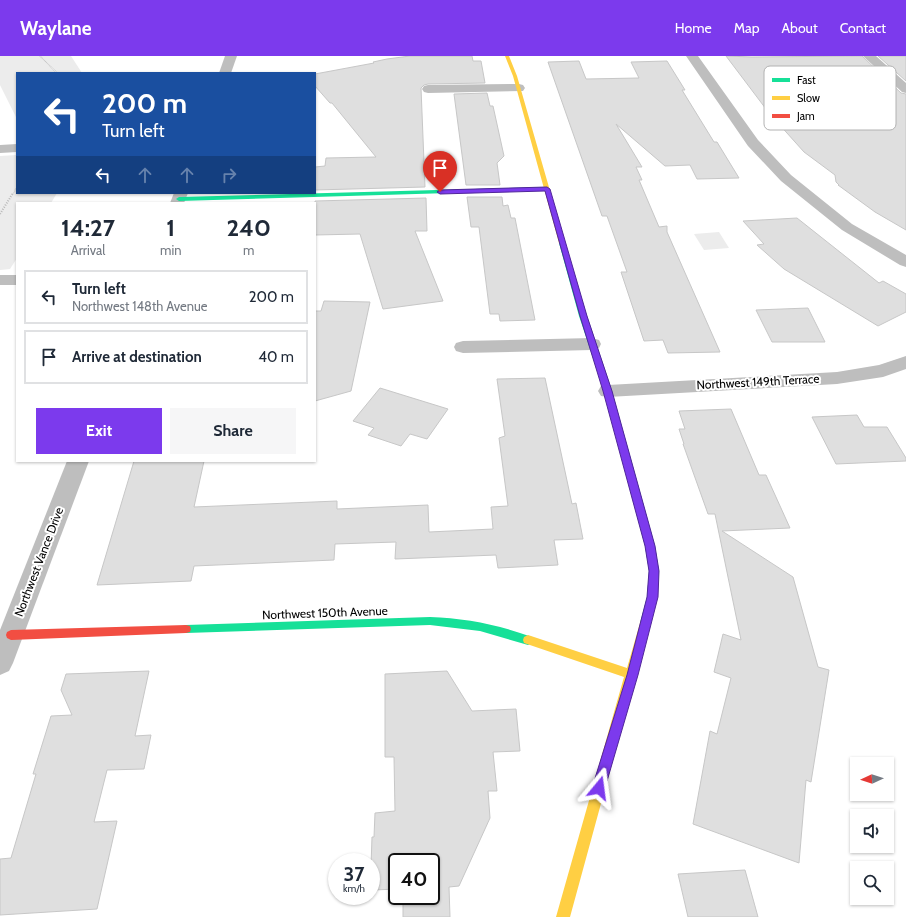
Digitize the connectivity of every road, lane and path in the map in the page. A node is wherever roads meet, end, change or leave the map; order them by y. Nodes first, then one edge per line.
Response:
1 (40, 56) edge
2 (231, 56) edge
3 (507, 56) edge
4 (692, 56) edge
5 (869, 56) edge
6 (880, 66) edge
7 (56, 72) edge
8 (225, 72) edge
9 (896, 80) edge
10 (519, 88) junction
11 (428, 89) dead end
12 (906, 89) edge
13 (16, 148) edge
14 (0, 149) edge
15 (547, 189) junction
16 (16, 190) edge
17 (179, 198) edge
18 (0, 214) edge
19 (906, 262) edge
20 (0, 280) edge
21 (16, 280) edge
22 (592, 344) junction
23 (463, 347) dead end
24 (906, 362) edge
25 (608, 391) junction
26 (78, 462) edge
27 (11, 635) junction
28 (0, 663) edge
29 (632, 675) junction
30 (563, 917) edge

1 - 7 path
2 - 8 street
3 - 10 street
4 - 19 street
5 - 6 street
9 - 12 street
10 - 11 street
10 - 15 street
13 - 14 street
15 - 17 street
15 - 22 street
16 - 18 path
20 - 21 street
22 - 23 street
22 - 25 street
24 - 25 street, Northwest 149th Terrace
25 - 29 street
26 - 27 street, Northwest Vance Drive
27 - 28 street, Northwest Vance Drive
27 - 29 street, Northwest 150th Avenue
29 - 30 street

